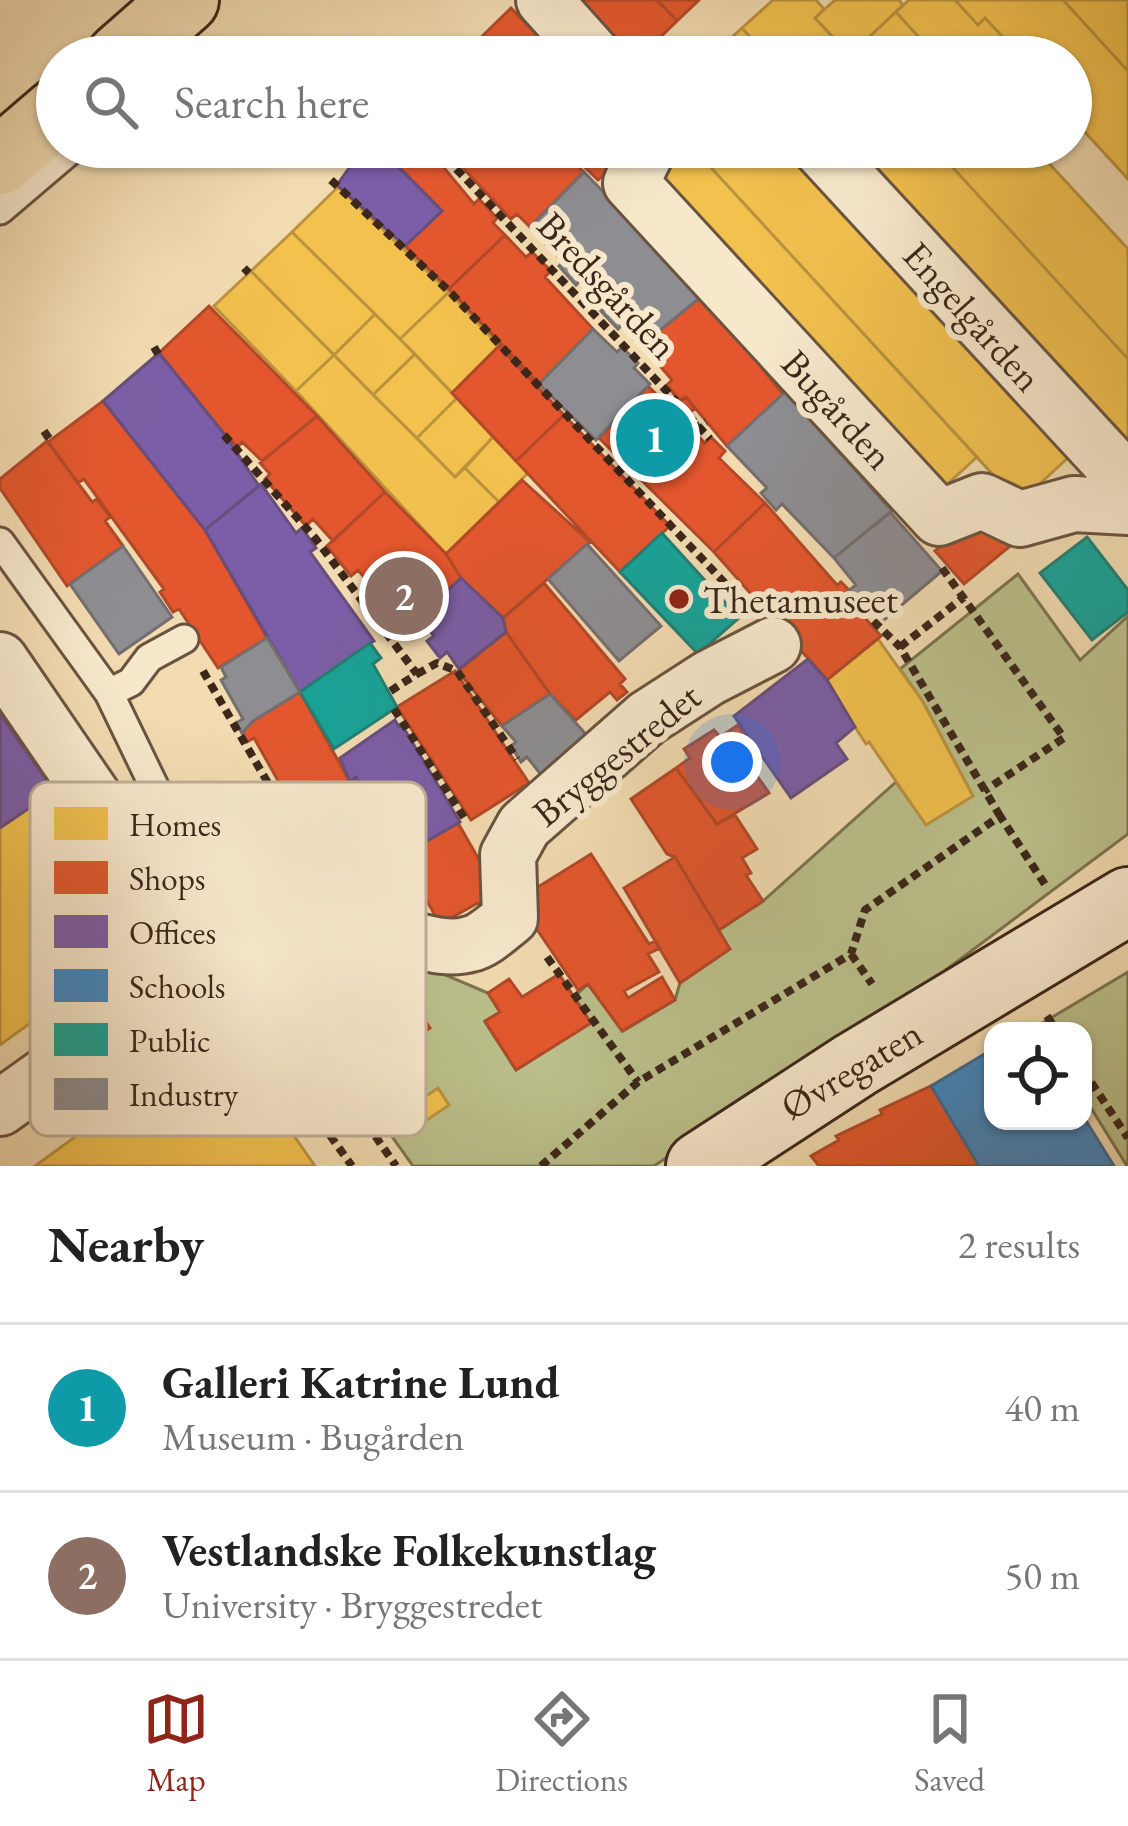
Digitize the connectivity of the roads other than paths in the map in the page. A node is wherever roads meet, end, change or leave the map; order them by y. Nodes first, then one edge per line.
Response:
1 (185, 0) edge
2 (544, 0) edge
3 (146, 36) edge
4 (576, 36) edge
5 (36, 130) edge
6 (0, 161) edge
7 (50, 168) edge
8 (638, 168) edge
9 (838, 168) edge
10 (0, 211) edge
11 (1128, 482) edge
12 (1128, 506) edge
13 (0, 542) edge
14 (184, 639) road end
15 (773, 645) dead end
16 (0, 660) edge
17 (109, 693) junction
18 (83, 782) edge
19 (152, 782) edge
20 (1123, 917) edge
21 (426, 942) edge
22 (30, 1087) edge
23 (0, 1108) edge
24 (700, 1166) edge

1 - 3 main road
2 - 4 street
5 - 6 main road
7 - 10 lane
8 - 12 street, Bugården
9 - 11 street, Engelgården
13 - 17 lane
14 - 17 lane
15 - 21 street, Bryggestredet
16 - 18 street
17 - 19 lane
20 - 24 main road, Øvregaten
22 - 23 street

